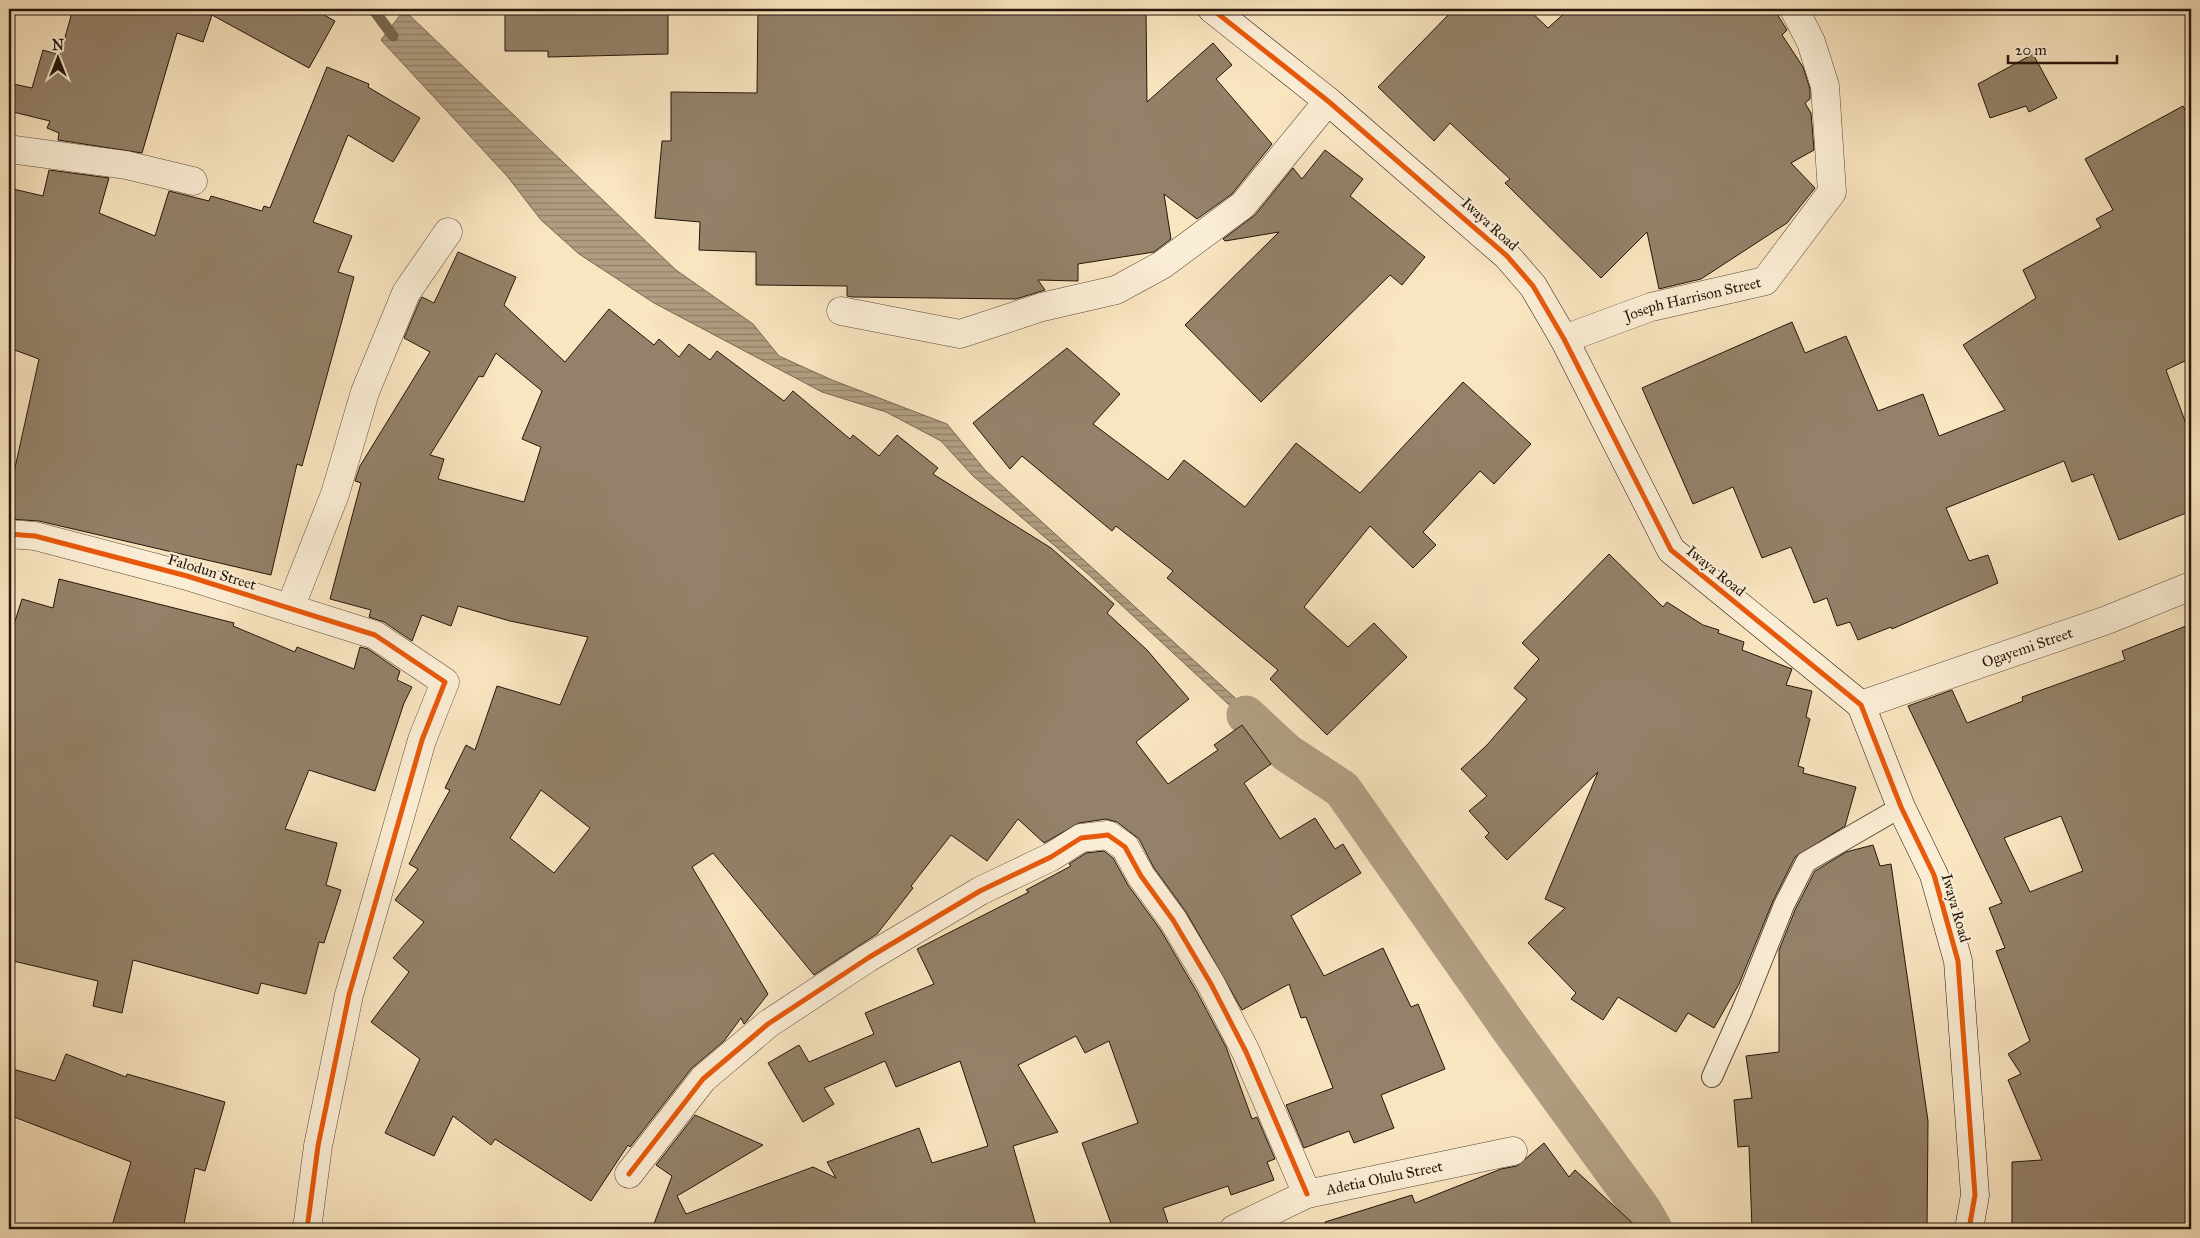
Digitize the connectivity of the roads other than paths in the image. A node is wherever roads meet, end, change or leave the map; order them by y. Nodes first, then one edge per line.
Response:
1 (1212, 9) edge
2 (1794, 9) edge
3 (1328, 101) junction
4 (9, 149) edge
5 (193, 181) dead end
6 (448, 232) dead end
7 (841, 311) dead end
8 (1564, 340) junction
9 (9, 534) edge
10 (2191, 586) edge
11 (290, 608) junction
12 (1861, 705) junction
13 (1901, 806) junction
14 (1712, 1076) dead end
15 (1513, 1151) dead end
16 (629, 1174) dead end
17 (1307, 1194) junction
18 (307, 1229) edge
19 (1234, 1229) edge
20 (1969, 1229) edge

1 - 3 street, Iwaya Road
2 - 8 street, Joseph Harrison Street
3 - 7 street
3 - 8 street, Iwaya Road
4 - 5 street
6 - 11 street
8 - 12 street, Iwaya Road
9 - 11 street, Falodun Street
10 - 12 street, Ogayemi Street
11 - 18 street, Falodun Street
12 - 13 street, Iwaya Road
13 - 14 lane
13 - 20 street, Iwaya Road
15 - 17 street, Adetia Olulu Street
16 - 17 street
17 - 19 street, Adetia Olulu Street

